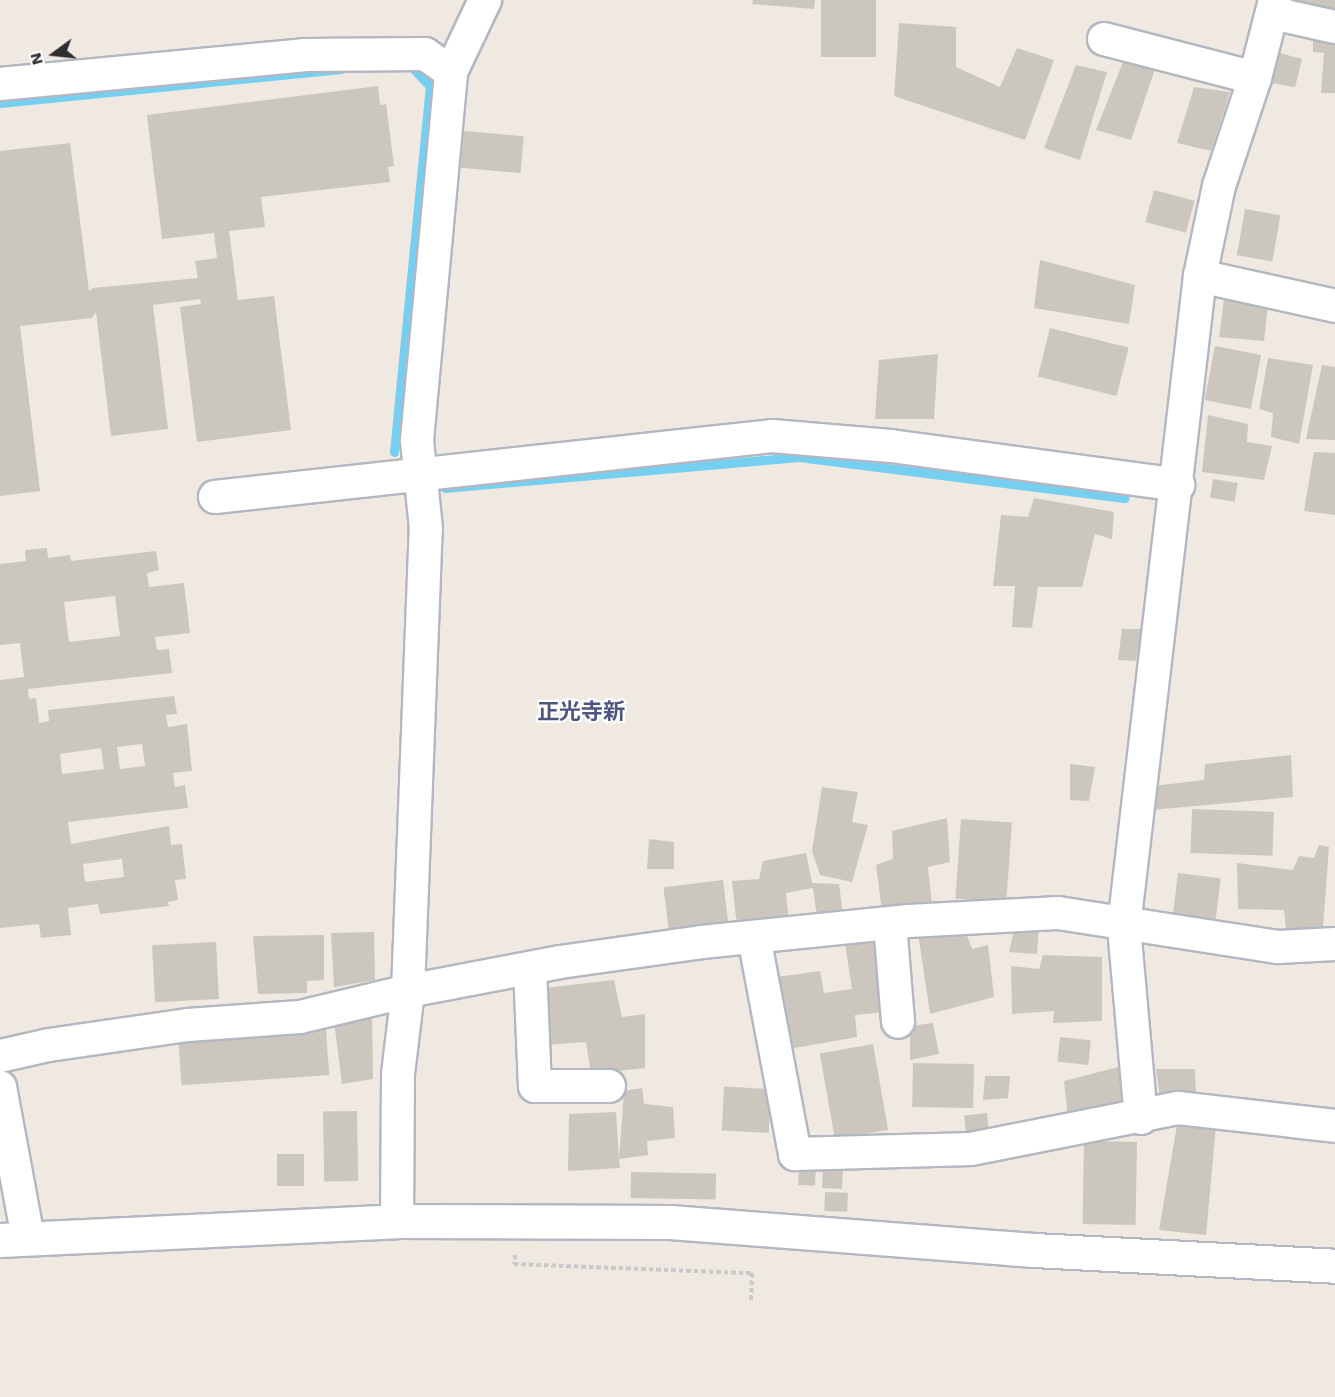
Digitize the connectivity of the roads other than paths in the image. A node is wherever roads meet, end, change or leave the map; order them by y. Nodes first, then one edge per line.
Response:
1 (485, 0) edge
2 (1274, 6) edge
3 (1335, 27) edge
4 (1104, 39) dead end
5 (451, 72) junction
6 (1255, 78) junction
7 (0, 84) edge
8 (1200, 276) junction
9 (1335, 306) edge
10 (420, 472) junction
11 (1178, 485) junction
12 (215, 498) dead end
13 (890, 924) junction
14 (1124, 926) junction
15 (754, 937) junction
16 (1335, 944) edge
17 (530, 968) junction
18 (408, 991) junction
19 (898, 1022) dead end
20 (0, 1056) edge
21 (609, 1086) dead end
22 (0, 1087) edge
23 (1142, 1118) junction
24 (1335, 1126) edge
25 (398, 1221) junction
26 (14, 1239) edge
27 (1335, 1266) edge

1 - 5 street
2 - 3 street
2 - 6 street
4 - 6 street
5 - 7 street
5 - 10 street
6 - 8 street
8 - 9 street
8 - 11 street
10 - 11 street
10 - 12 street
10 - 18 street
11 - 14 street
13 - 14 street
13 - 15 street
13 - 19 street
14 - 16 street
14 - 23 street
15 - 17 street
15 - 23 street
17 - 18 street
17 - 21 street
18 - 20 street
18 - 25 street
22 - 26 street
23 - 24 street
25 - 26 street
25 - 27 street

